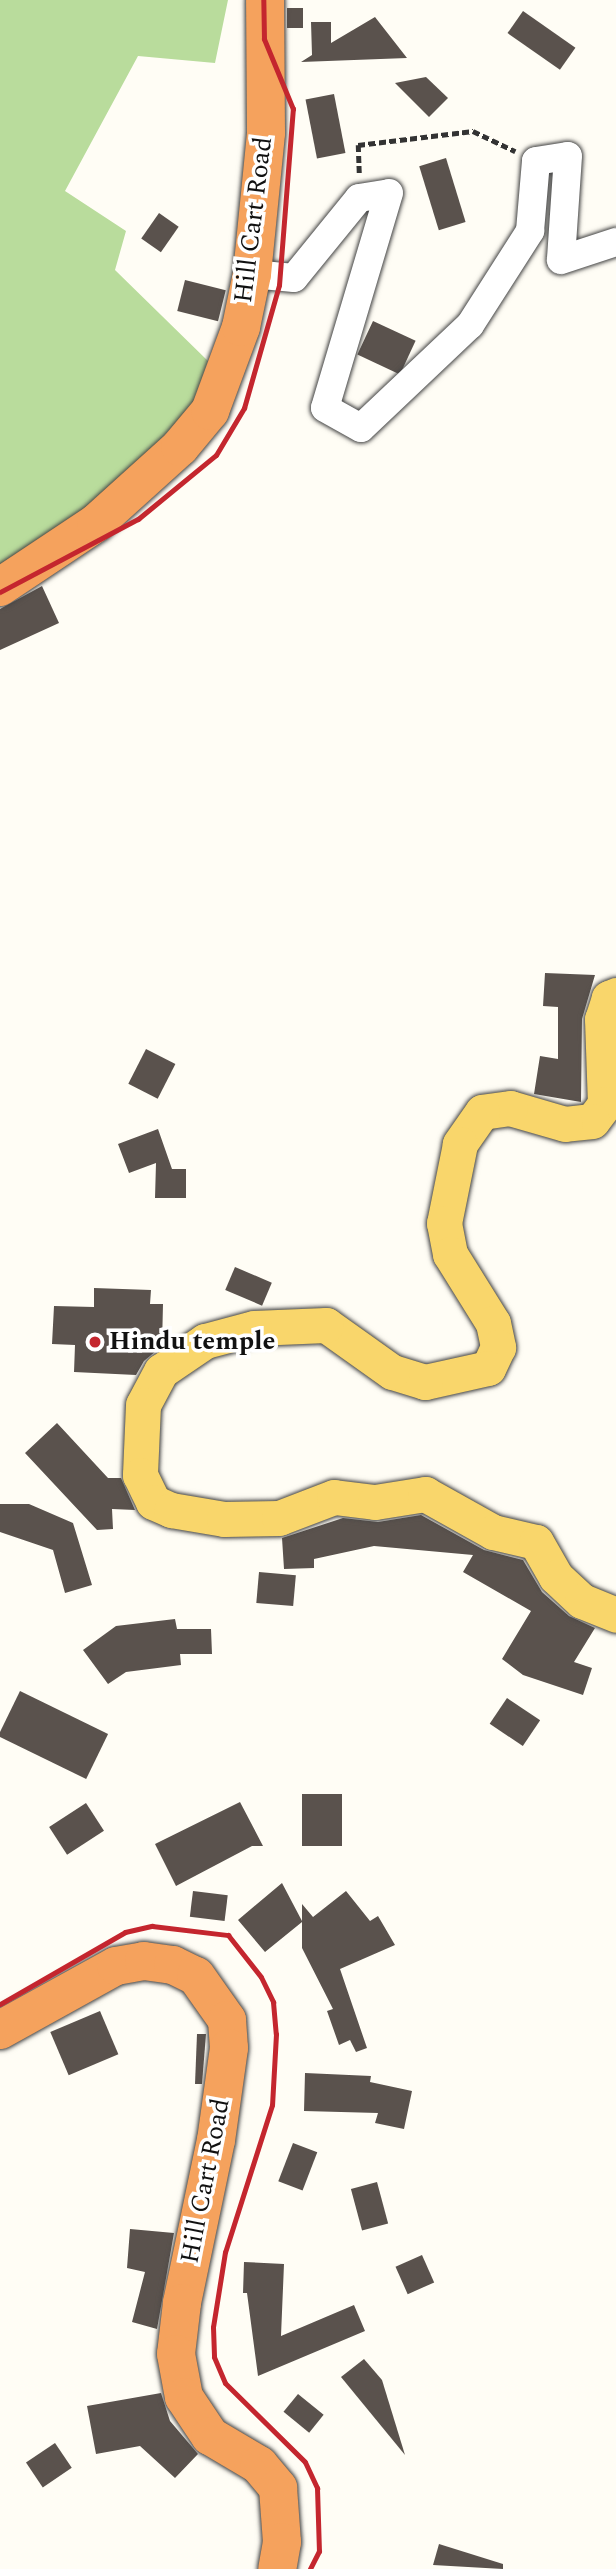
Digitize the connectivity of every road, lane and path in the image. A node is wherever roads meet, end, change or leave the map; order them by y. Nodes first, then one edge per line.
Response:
1 (265, 0) edge
2 (536, 161) junction
3 (359, 198) junction
4 (616, 242) edge
5 (253, 274) junction
6 (0, 587) edge
7 (616, 995) edge
8 (616, 1615) edge
9 (0, 2030) edge
10 (277, 2569) edge

1 - 5 highway, Hill Cart Road
2 - 3 path
2 - 3 street
2 - 4 street
3 - 5 street
5 - 6 highway, Hill Cart Road
7 - 8 main road
9 - 10 highway, Hill Cart Road

